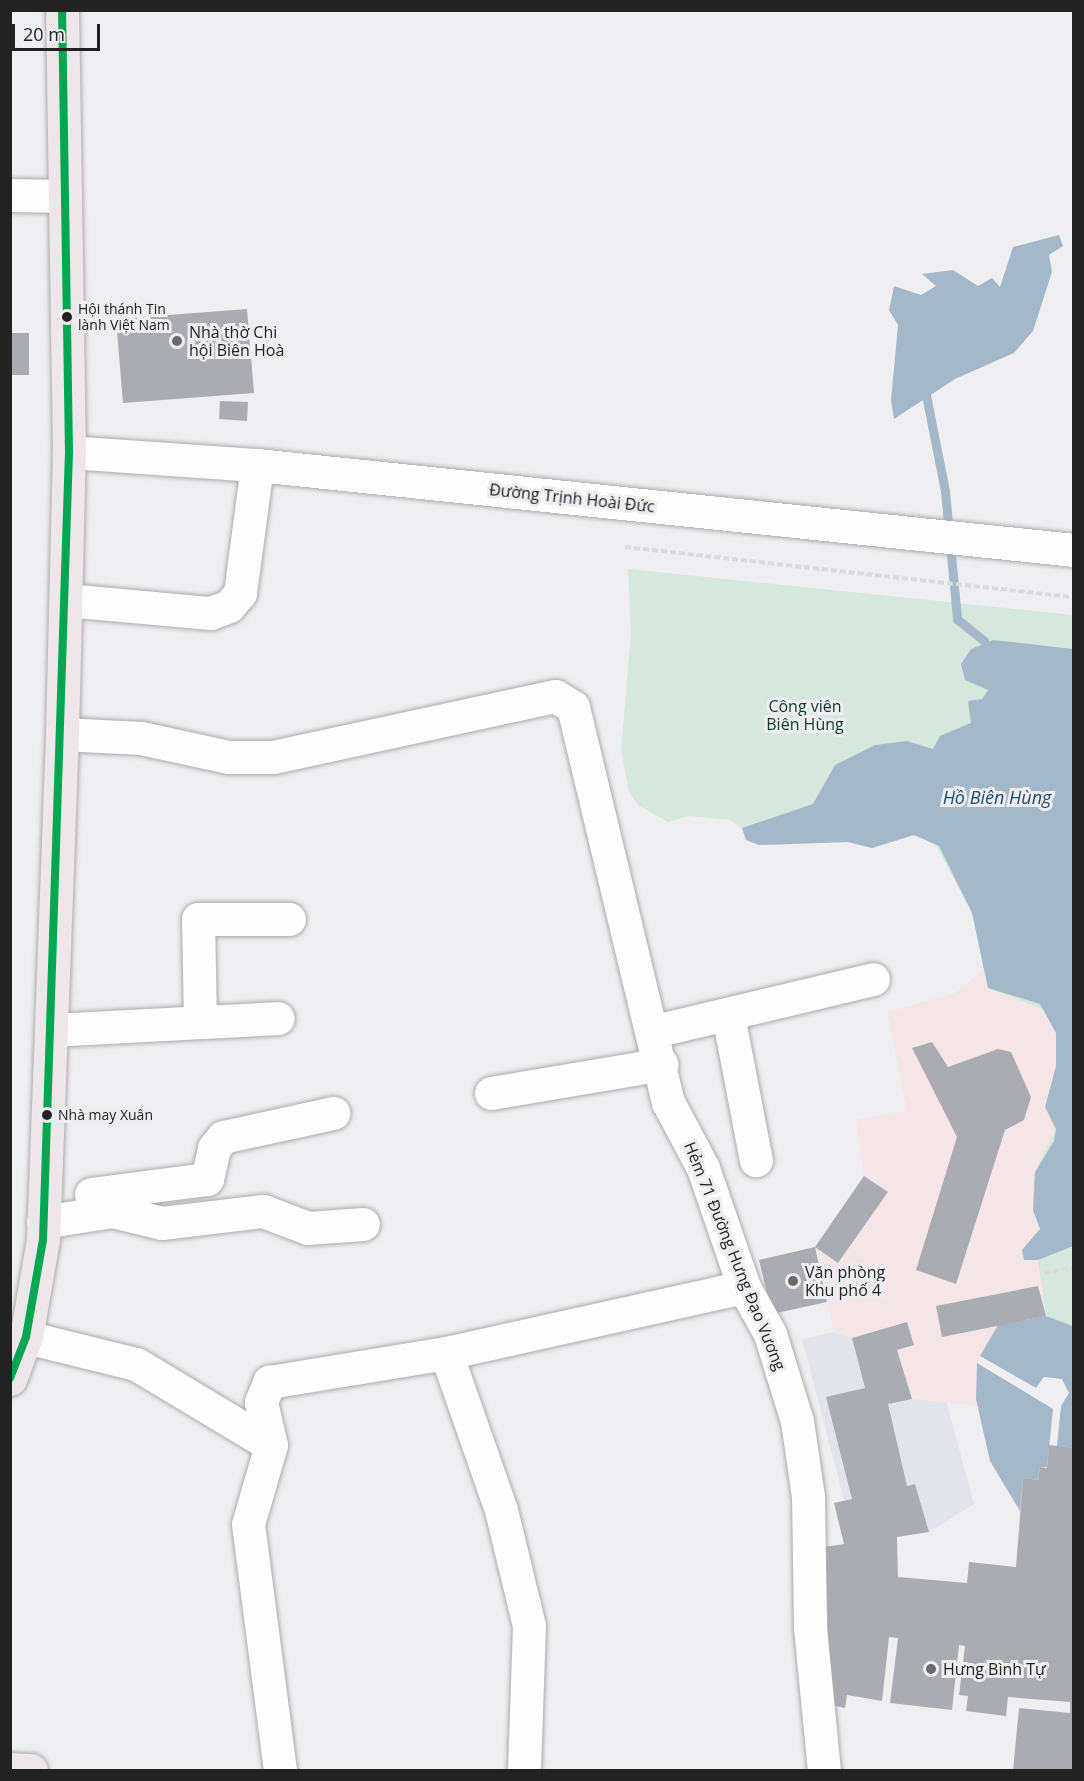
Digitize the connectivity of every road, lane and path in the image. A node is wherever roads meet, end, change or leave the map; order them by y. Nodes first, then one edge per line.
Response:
1 (62, 10) edge
2 (10, 195) edge
3 (65, 196) junction
4 (69, 452) junction
5 (257, 465) junction
6 (625, 547) dead end
7 (1074, 550) edge
8 (1074, 597) edge
9 (66, 600) junction
10 (62, 734) junction
11 (289, 919) dead end
12 (873, 979) dead end
13 (728, 1015) junction
14 (278, 1018) dead end
15 (200, 1022) junction
16 (51, 1030) junction
17 (655, 1031) junction
18 (662, 1064) junction
19 (491, 1093) dead end
20 (333, 1113) dead end
21 (756, 1160) dead end
22 (44, 1211) junction
23 (363, 1224) dead end
24 (1074, 1267) edge
25 (1044, 1273) dead end
26 (744, 1287) junction
27 (26, 1337) junction
28 (446, 1353) junction
29 (10, 1379) edge
30 (271, 1445) junction
31 (10, 1769) edge
32 (31, 1770) edge
33 (280, 1770) edge
34 (524, 1770) edge
35 (824, 1770) edge

1 - 3 main road
2 - 3 street
3 - 4 main road
4 - 5 street, Đường Trịnh Hoài Đức
4 - 9 main road
5 - 7 street, Đường Trịnh Hoài Đức
5 - 9 street
6 - 8 path
9 - 10 main road
10 - 16 main road
10 - 17 street, Hẻm 71 Đường Hưng Đạo Vương
11 - 15 street
12 - 13 street
13 - 17 street
13 - 21 street
14 - 15 street
15 - 16 street
16 - 22 main road
17 - 18 street, Hẻm 71 Đường Hưng Đạo Vương
18 - 19 street
18 - 26 street, Hẻm 71 Đường Hưng Đạo Vương
20 - 22 street
22 - 23 street
22 - 27 main road
24 - 25 path
26 - 28 street
26 - 35 street, Hẻm 71 Đường Hưng Đạo Vương
27 - 29 main road
27 - 30 street
28 - 30 street
28 - 34 street
30 - 33 street
31 - 32 main road

